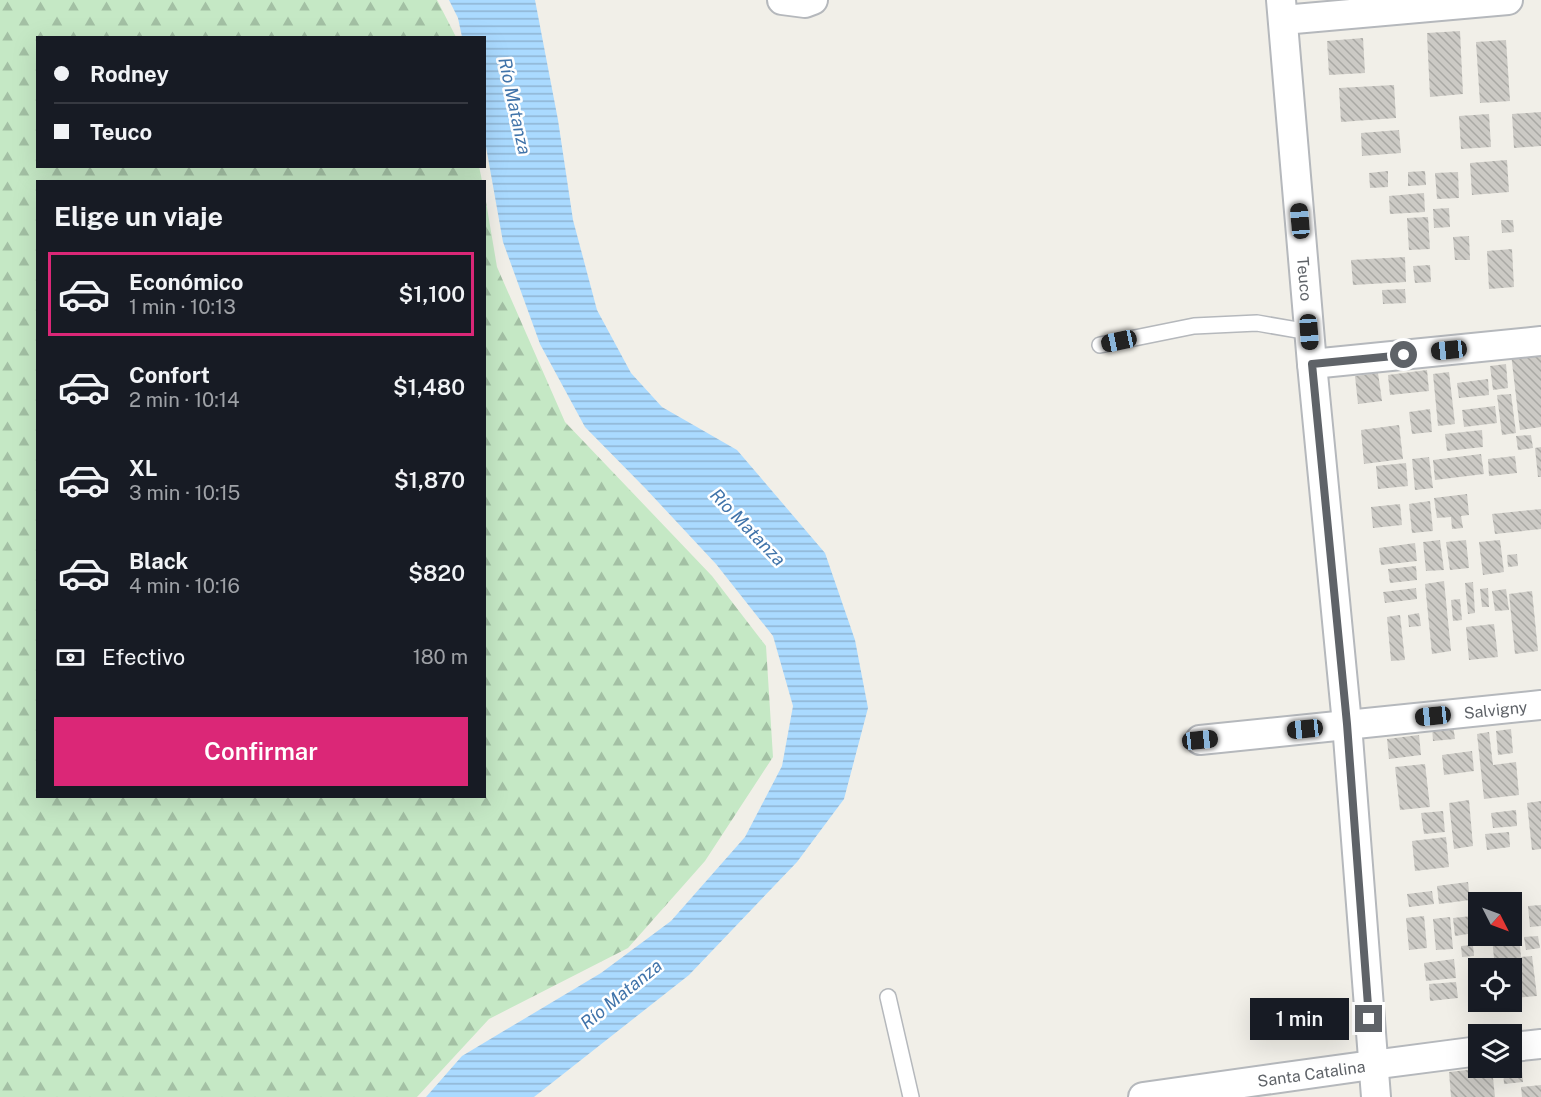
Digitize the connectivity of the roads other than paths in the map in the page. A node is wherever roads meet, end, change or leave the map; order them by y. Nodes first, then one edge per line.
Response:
1 (782, 0) edge
2 (813, 0) edge
3 (1508, 0) edge
4 (1282, 10) edge
5 (1309, 332) junction
6 (1541, 341) edge
7 (1100, 345) dead end
8 (1312, 364) junction
9 (1541, 705) edge
10 (1347, 724) junction
11 (1200, 740) dead end
12 (888, 997) dead end
13 (1541, 1044) edge
14 (1522, 1046) edge
15 (1468, 1052) edge
16 (1372, 1065) junction
17 (912, 1097) edge
18 (1143, 1097) edge
19 (1376, 1097) edge

1 - 2 street
3 - 4 street
4 - 5 street, Teuco
5 - 7 lane
5 - 8 street, Teuco
6 - 8 street
8 - 10 street, Teuco
9 - 10 street, Salvigny
10 - 11 street, Salvigny
10 - 16 street, Teuco
12 - 17 lane
13 - 14 street
15 - 16 street, Santa Catalina
16 - 18 street, Santa Catalina
16 - 19 street, Teuco

